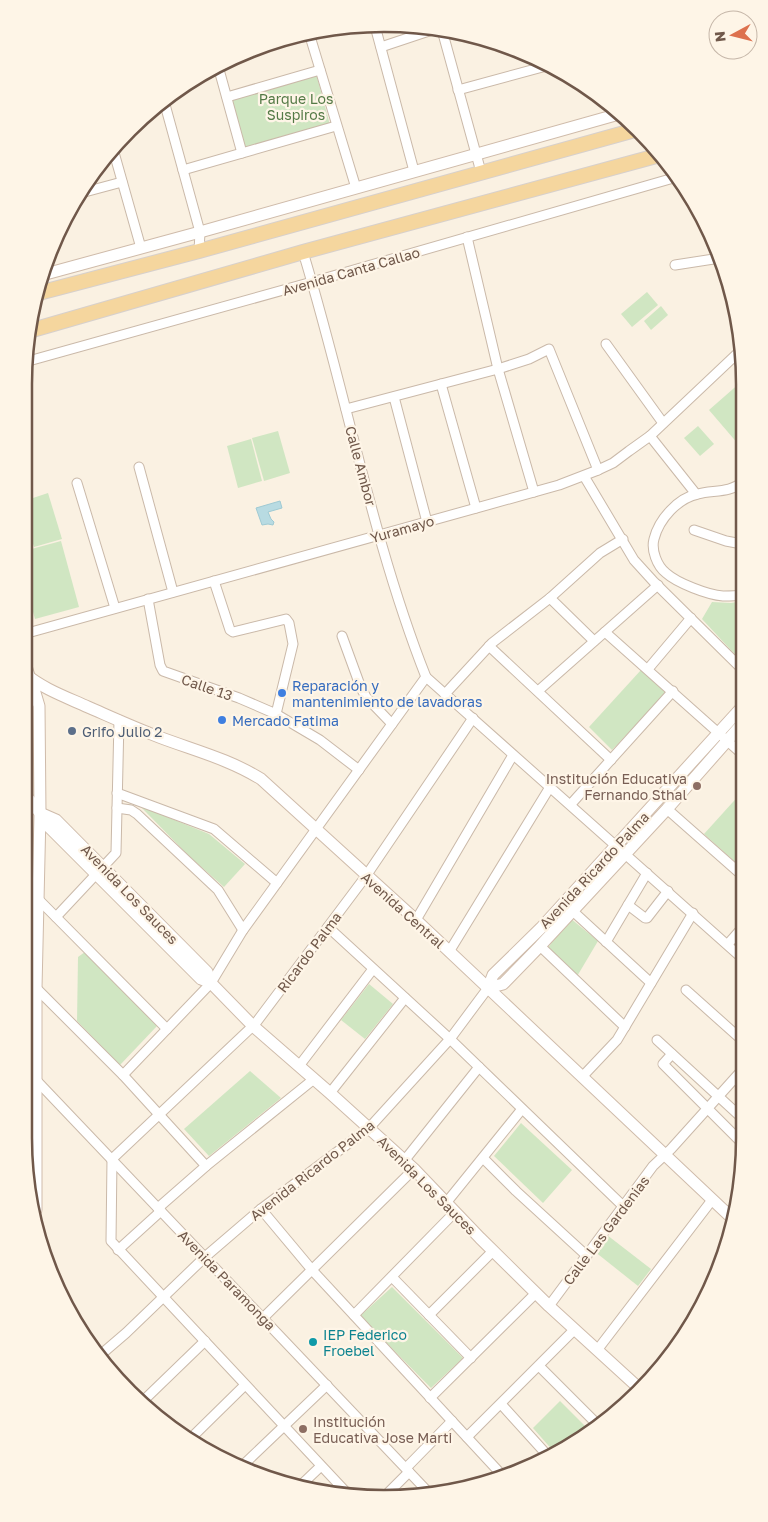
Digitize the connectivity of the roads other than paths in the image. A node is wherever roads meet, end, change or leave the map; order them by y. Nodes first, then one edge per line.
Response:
1 (377, 32) edge
2 (418, 34) edge
3 (444, 38) edge
4 (311, 40) edge
5 (381, 47) junction
6 (538, 68) edge
7 (320, 70) junction
8 (220, 74) edge
9 (458, 90) junction
10 (227, 97) junction
11 (166, 108) edge
12 (611, 116) edge
13 (336, 126) junction
14 (629, 132) edge
15 (242, 153) junction
16 (476, 155) junction
17 (652, 157) edge
18 (115, 158) edge
19 (183, 170) junction
20 (414, 171) junction
21 (481, 172) junction
22 (669, 179) edge
23 (122, 182) junction
24 (356, 188) junction
25 (92, 189) edge
26 (200, 232) junction
27 (467, 237) junction
28 (141, 248) junction
29 (199, 251) junction
30 (303, 252) junction
31 (712, 258) edge
32 (675, 265) dead end
33 (50, 273) edge
34 (312, 282) junction
35 (44, 292) edge
36 (37, 329) edge
37 (606, 344) dead end
38 (734, 356) edge
39 (33, 359) edge
40 (498, 369) junction
41 (441, 384) junction
42 (394, 397) junction
43 (346, 409) junction
44 (663, 423) junction
45 (650, 436) junction
46 (139, 467) dead end
47 (598, 470) junction
48 (584, 476) junction
49 (77, 483) dead end
50 (736, 487) edge
51 (534, 492) junction
52 (696, 494) junction
53 (476, 508) junction
54 (427, 522) junction
55 (694, 530) dead end
56 (380, 536) junction
57 (623, 539) junction
58 (736, 543) edge
59 (214, 581) junction
60 (658, 585) junction
61 (173, 592) junction
62 (736, 595) edge
63 (550, 598) junction
64 (148, 599) junction
65 (114, 608) junction
66 (691, 618) junction
67 (32, 632) edge
68 (605, 632) junction
69 (342, 636) dead end
70 (594, 641) junction
71 (489, 646) junction
72 (736, 663) edge
73 (648, 669) junction
74 (426, 677) junction
75 (32, 679) edge
76 (32, 687) edge
77 (673, 691) junction
78 (538, 692) junction
79 (445, 694) junction
80 (276, 714) junction
81 (736, 716) edge
82 (473, 718) junction
83 (118, 720) junction
84 (392, 724) junction
85 (736, 728) edge
86 (723, 737) junction
87 (736, 749) edge
88 (513, 755) junction
89 (611, 760) junction
90 (359, 770) junction
91 (550, 787) junction
92 (117, 793) junction
93 (32, 803) edge
94 (571, 804) junction
95 (117, 808) junction
96 (667, 809) junction
97 (40, 813) junction
98 (316, 830) junction
99 (621, 850) junction
100 (101, 870) junction
101 (736, 870) edge
102 (648, 873) junction
103 (366, 876) junction
104 (277, 883) junction
105 (668, 891) junction
106 (38, 899) junction
107 (628, 905) junction
108 (568, 907) junction
109 (32, 910) edge
110 (693, 913) junction
111 (56, 917) junction
112 (416, 920) junction
113 (328, 927) junction
114 (243, 930) junction
115 (736, 934) edge
116 (606, 942) junction
117 (728, 944) junction
118 (540, 946) junction
119 (449, 952) junction
120 (736, 952) edge
121 (373, 969) junction
122 (211, 983) junction
123 (651, 983) junction
124 (36, 988) junction
125 (488, 988) junction
126 (686, 990) dead end
127 (405, 998) junction
128 (253, 1026) junction
129 (624, 1027) junction
130 (167, 1029) junction
131 (736, 1035) edge
132 (450, 1039) junction
133 (657, 1040) dead end
134 (36, 1041) junction
135 (32, 1044) edge
136 (672, 1054) junction
137 (299, 1066) junction
138 (479, 1067) junction
139 (32, 1075) edge
140 (123, 1075) junction
141 (582, 1077) junction
142 (736, 1077) edge
143 (314, 1079) junction
144 (36, 1081) junction
145 (330, 1093) junction
146 (718, 1096) junction
147 (707, 1108) junction
148 (522, 1110) junction
149 (736, 1113) edge
150 (160, 1115) junction
151 (370, 1128) junction
152 (736, 1136) edge
153 (664, 1155) junction
154 (483, 1158) junction
155 (112, 1159) junction
156 (404, 1161) junction
157 (206, 1166) junction
158 (414, 1169) junction
159 (36, 1184) edge
160 (712, 1200) junction
161 (446, 1203) junction
162 (623, 1206) junction
163 (160, 1209) junction
164 (260, 1209) junction
165 (455, 1212) junction
166 (727, 1214) edge
167 (118, 1250) junction
168 (493, 1251) junction
169 (587, 1256) junction
170 (205, 1257) junction
171 (312, 1270) junction
172 (392, 1277) junction
173 (536, 1293) junction
174 (163, 1296) junction
175 (549, 1306) junction
176 (354, 1315) junction
177 (429, 1315) junction
178 (263, 1318) junction
179 (575, 1330) junction
180 (205, 1341) junction
181 (598, 1349) junction
182 (105, 1351) edge
183 (471, 1358) junction
184 (539, 1366) junction
185 (245, 1385) junction
186 (327, 1385) junction
187 (635, 1385) edge
188 (147, 1397) edge
189 (430, 1398) junction
190 (500, 1404) junction
191 (593, 1420) edge
192 (452, 1421) junction
193 (284, 1426) junction
194 (195, 1434) edge
195 (466, 1437) junction
196 (543, 1451) edge
197 (247, 1462) edge
198 (321, 1466) junction
199 (408, 1470) junction
200 (498, 1471) edge
201 (305, 1481) edge
202 (341, 1486) edge
203 (424, 1487) edge
204 (391, 1490) edge

1 - 5 street
2 - 5 street
3 - 9 street
4 - 7 street
5 - 20 street
6 - 9 street
7 - 10 street
7 - 13 street
8 - 10 street
9 - 16 street
10 - 15 street
11 - 19 street
12 - 16 street
13 - 15 street
13 - 24 street
14 - 21 main road
15 - 19 street
16 - 20 street
16 - 21 street
17 - 30 main road
18 - 23 street
19 - 26 street
20 - 24 street
21 - 29 main road
22 - 27 street, Avenida Canta Callao
23 - 25 street
23 - 28 street
24 - 26 street
26 - 28 street
26 - 29 street
27 - 34 street, Avenida Canta Callao
27 - 40 street
28 - 33 street
29 - 35 main road
30 - 34 street, Calle Ambor
30 - 36 main road
31 - 32 street
34 - 39 street, Avenida Canta Callao
34 - 43 street, Calle Ambor
37 - 44 street
38 - 44 street, Yuramayo
40 - 41 street
40 - 47 street
40 - 51 street
41 - 42 street
41 - 53 street
42 - 43 street
42 - 54 street
43 - 56 street, Calle Ambor
44 - 45 street, Yuramayo
45 - 47 street, Yuramayo
45 - 52 street
46 - 61 street
47 - 48 street, Yuramayo
48 - 51 street, Yuramayo
48 - 57 street
49 - 65 street
50 - 52 street
51 - 53 street, Yuramayo
52 - 62 street
53 - 54 street, Yuramayo
54 - 56 street, Yuramayo
55 - 58 street
56 - 59 street, Yuramayo
56 - 74 street, Calle Ambor
57 - 60 street
57 - 63 street
59 - 61 street, Yuramayo
59 - 80 street
60 - 66 street
60 - 68 street
61 - 64 street, Yuramayo
63 - 70 street
63 - 71 street
64 - 65 street, Yuramayo
64 - 80 street, Calle 13
65 - 67 street, Yuramayo
66 - 72 street
66 - 73 street
68 - 70 street
68 - 73 street
69 - 84 street
70 - 78 street
71 - 78 street
71 - 79 street
73 - 77 street
74 - 79 street
74 - 84 street
75 - 83 street, Avenida Central
76 - 97 street
77 - 86 street
77 - 89 street
78 - 89 street
79 - 82 street
80 - 90 street, Calle 13
81 - 86 street, Avenida Ricardo Palma
82 - 88 street
82 - 103 street, Ricardo Palma
83 - 92 street
83 - 98 street, Avenida Central
84 - 90 street
85 - 86 street, Avenida Ricardo Palma
86 - 87 street
86 - 96 street, Avenida Ricardo Palma
86 - 99 street, Avenida Ricardo Palma
88 - 91 street
88 - 112 street
89 - 94 street
90 - 98 street
91 - 94 street
91 - 119 street
92 - 95 street
92 - 104 street
93 - 97 street, Avenida Los Sauces
94 - 99 street
95 - 100 street
95 - 114 street
96 - 99 street, Avenida Ricardo Palma
96 - 101 street
97 - 100 street, Avenida Los Sauces
97 - 106 street
98 - 103 street, Avenida Central
98 - 104 street
99 - 102 street
99 - 108 street, Avenida Ricardo Palma
100 - 111 street
100 - 122 street, Avenida Los Sauces
102 - 105 street
102 - 107 street
103 - 112 street, Avenida Central
103 - 113 street, Ricardo Palma
104 - 114 street
105 - 107 street
105 - 110 street
106 - 109 street
106 - 111 street
106 - 124 street
107 - 116 street
108 - 116 street
108 - 118 street, Avenida Ricardo Palma
108 - 125 street, Avenida Ricardo Palma
110 - 117 street
110 - 123 street
111 - 130 street
112 - 119 street, Avenida Central
113 - 121 street
113 - 128 street, Ricardo Palma
114 - 122 street
115 - 117 street
116 - 123 street
117 - 120 street
118 - 125 street, Avenida Ricardo Palma
118 - 129 street
119 - 125 street, Avenida Central
121 - 127 street
121 - 137 street
122 - 128 street, Avenida Los Sauces
122 - 130 street
123 - 129 street
124 - 134 street
124 - 140 street
125 - 132 street, Avenida Ricardo Palma
125 - 141 street, Avenida Central
126 - 131 street
127 - 132 street
127 - 145 street
128 - 137 street, Avenida Los Sauces
128 - 150 street, Ricardo Palma
129 - 141 street
130 - 140 street
132 - 138 street
132 - 151 street, Avenida Ricardo Palma
133 - 136 street
134 - 135 street
134 - 144 street
136 - 146 street
136 - 147 street
137 - 143 street, Avenida Los Sauces
138 - 148 street
138 - 156 street
139 - 144 street, Avenida Paramonga
140 - 150 street
141 - 153 street, Avenida Central
142 - 146 street, Calle Las Gardenias
143 - 145 street, Avenida Los Sauces
143 - 157 street
144 - 155 street, Avenida Paramonga
144 - 159 street
145 - 151 street, Avenida Los Sauces
146 - 147 street, Calle Las Gardenias
146 - 149 street
147 - 152 street
147 - 153 street, Calle Las Gardenias
148 - 154 street
148 - 162 street
150 - 155 street, Ricardo Palma
150 - 157 street
151 - 156 street, Avenida Los Sauces
151 - 164 street, Avenida Ricardo Palma
153 - 160 street, Avenida Central
153 - 162 street, Calle Las Gardenias
154 - 161 street
154 - 169 street
155 - 163 street, Avenida Paramonga
155 - 167 street
156 - 158 street, Avenida Los Sauces
157 - 163 street
158 - 161 street, Avenida Los Sauces
158 - 171 street
160 - 166 street, Avenida Central
160 - 181 street
161 - 165 street, Avenida Los Sauces
162 - 169 street, Calle Las Gardenias
163 - 167 street
163 - 170 street, Avenida Paramonga
164 - 170 street, Avenida Ricardo Palma
164 - 171 street
165 - 168 street, Avenida Los Sauces
165 - 172 street
167 - 174 street
168 - 173 street, Avenida Los Sauces
168 - 177 street
169 - 175 street, Calle Las Gardenias
170 - 174 street, Avenida Ricardo Palma
170 - 178 street, Avenida Paramonga
171 - 176 street
171 - 178 street
172 - 176 street
172 - 177 street
173 - 175 street, Avenida Los Sauces
173 - 183 street
174 - 180 street
174 - 182 street, Avenida Ricardo Palma
175 - 179 street, Avenida Los Sauces
176 - 189 street
177 - 183 street
178 - 186 street, Avenida Paramonga
179 - 181 street, Avenida Los Sauces
179 - 184 street
180 - 185 street
180 - 188 street
181 - 187 street, Avenida Los Sauces
183 - 189 street
184 - 190 street
184 - 191 street
185 - 193 street
185 - 194 street
186 - 193 street
186 - 199 street, Avenida Paramonga
189 - 192 street
190 - 195 street
190 - 196 street
192 - 195 street
192 - 199 street
193 - 197 street
193 - 198 street
195 - 200 street
198 - 201 street
198 - 202 street
199 - 203 street, Avenida Paramonga
199 - 204 street

